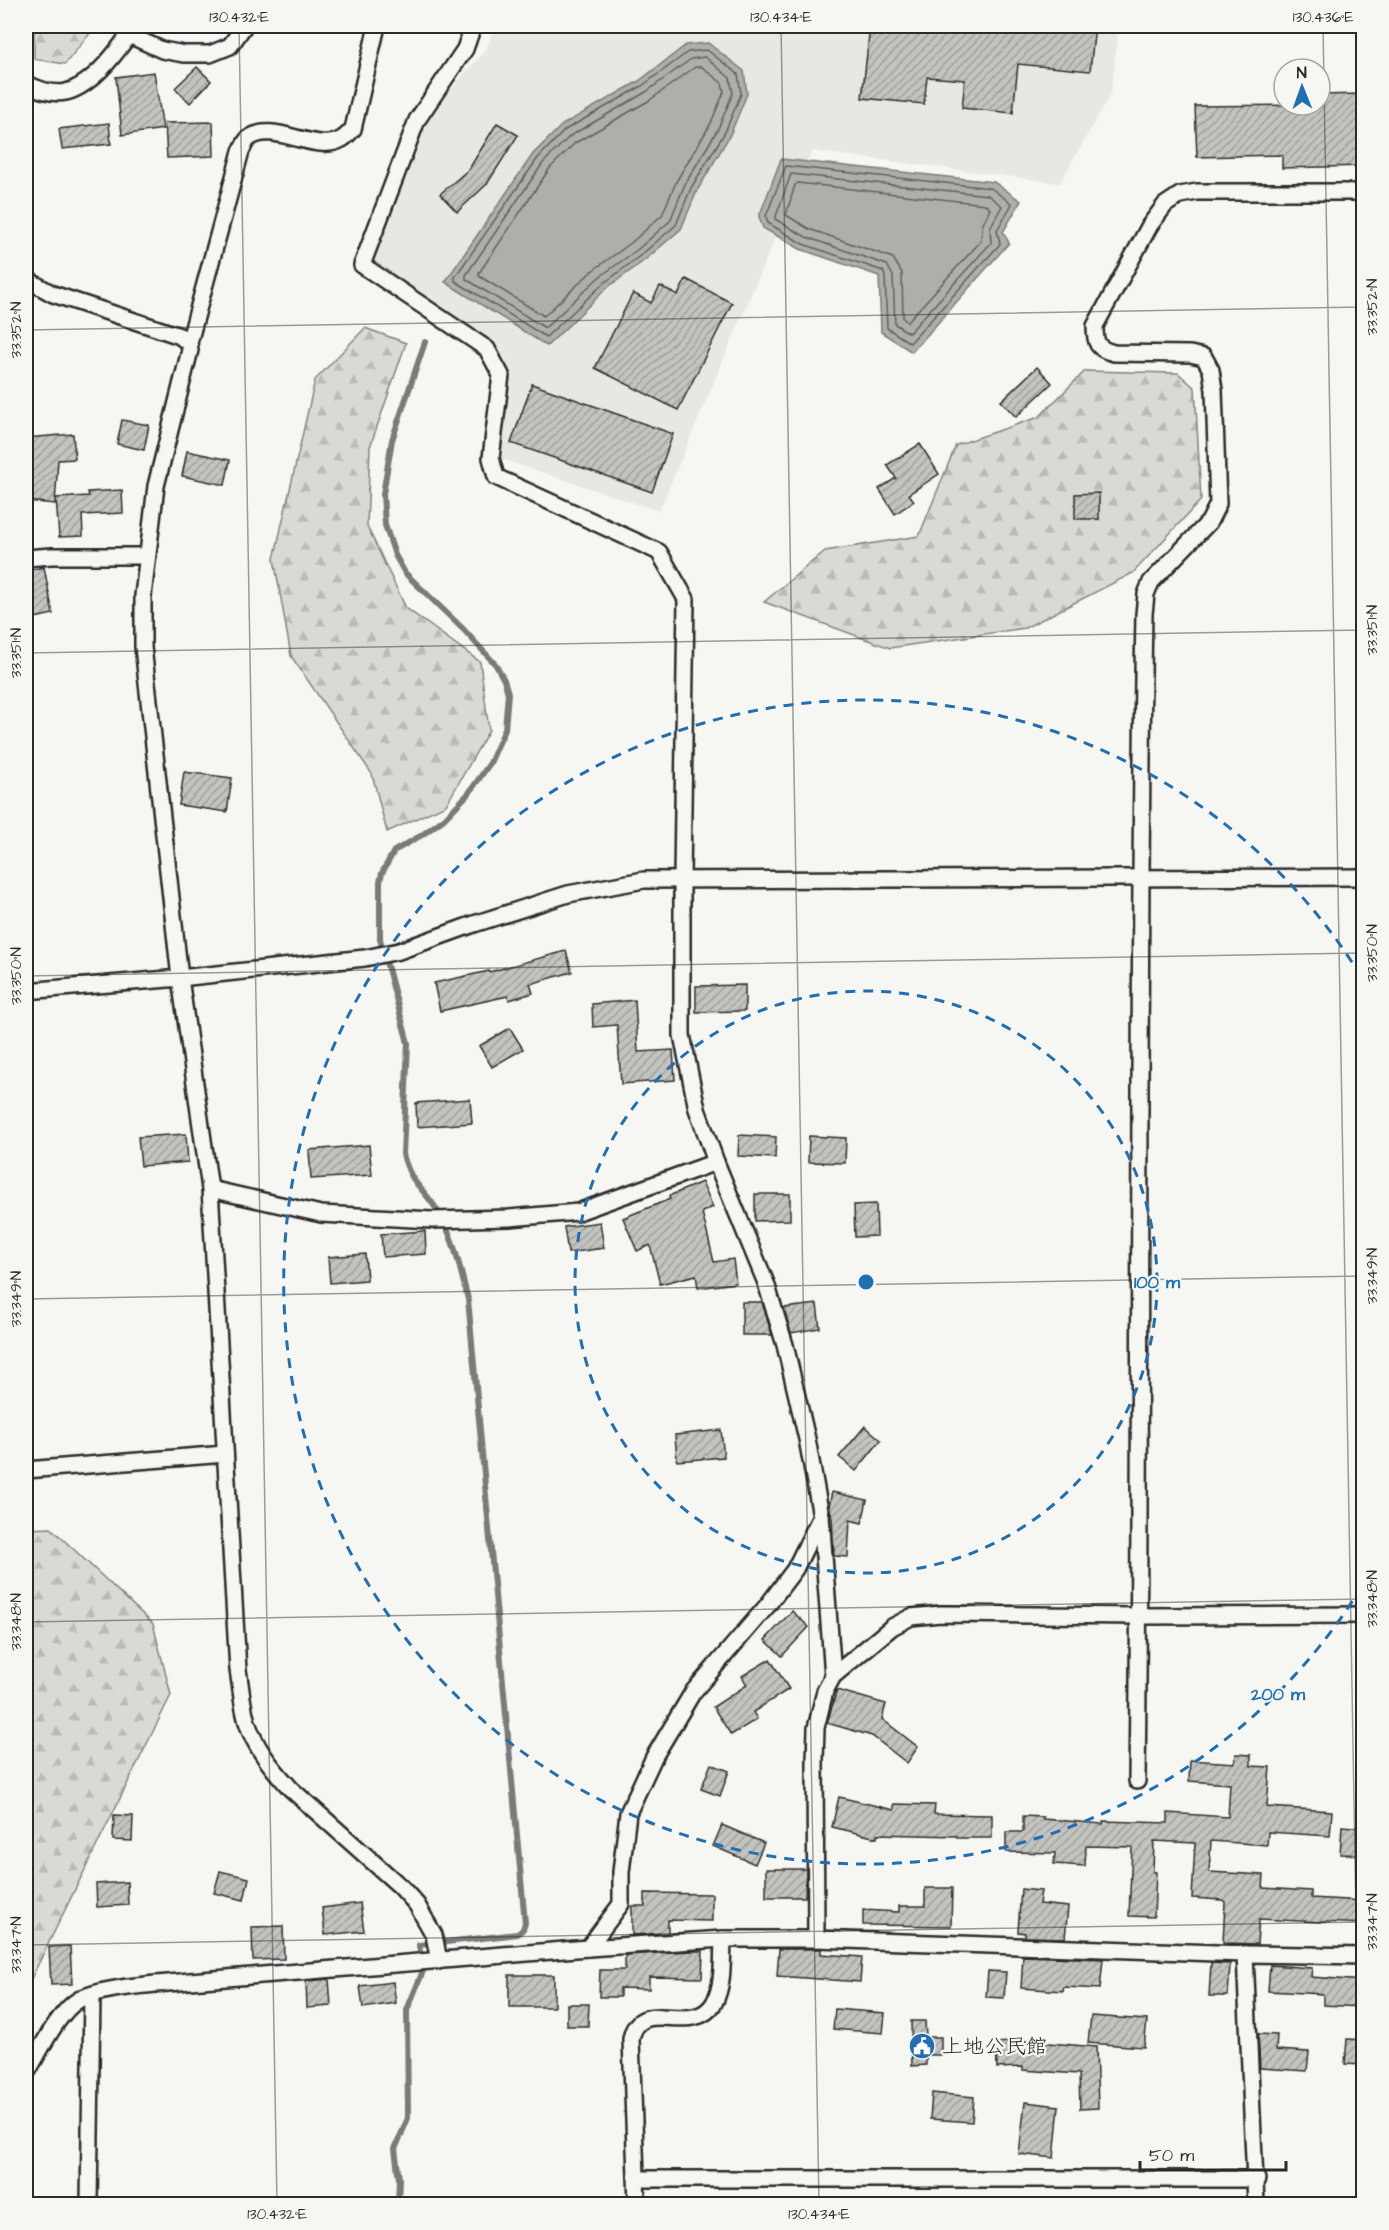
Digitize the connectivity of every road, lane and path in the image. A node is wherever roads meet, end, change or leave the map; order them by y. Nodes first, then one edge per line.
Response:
1 (244, 26) edge
2 (377, 26) edge
3 (473, 26) edge
4 (132, 30) edge
5 (26, 84) edge
6 (1364, 192) edge
7 (26, 279) edge
8 (189, 343) junction
9 (146, 556) junction
10 (26, 558) edge
11 (1364, 877) edge
12 (1140, 878) junction
13 (681, 879) junction
14 (180, 978) junction
15 (26, 991) edge
16 (716, 1162) junction
17 (210, 1189) junction
18 (225, 1454) junction
19 (26, 1470) edge
20 (821, 1516) junction
21 (1364, 1615) edge
22 (1139, 1616) junction
23 (833, 1676) junction
24 (1137, 1781) dead end
25 (723, 1939) junction
26 (816, 1939) junction
27 (588, 1948) junction
28 (1245, 1954) junction
29 (1364, 1956) edge
30 (439, 1961) junction
31 (92, 1995) junction
32 (26, 2073) edge
33 (1257, 2178) junction
34 (638, 2179) junction
35 (89, 2205) edge
36 (637, 2205) edge
37 (1256, 2205) edge

1 - 4 street
2 - 8 street
3 - 13 street
4 - 5 street
6 - 12 street
7 - 8 street
8 - 9 street
9 - 10 street
9 - 14 street
11 - 12 street
12 - 13 street
12 - 22 street
13 - 14 street
13 - 16 street
14 - 15 street
14 - 17 street
16 - 17 street
16 - 20 street
17 - 18 street
18 - 19 street
18 - 30 street
20 - 23 street
20 - 27 street
21 - 22 street
22 - 23 street
22 - 24 street
23 - 26 street
25 - 26 street
25 - 27 street
25 - 34 street
26 - 28 street
27 - 30 street
28 - 29 street
28 - 33 street
30 - 31 street
31 - 32 street
31 - 35 street
33 - 34 street
33 - 37 street
34 - 36 street

